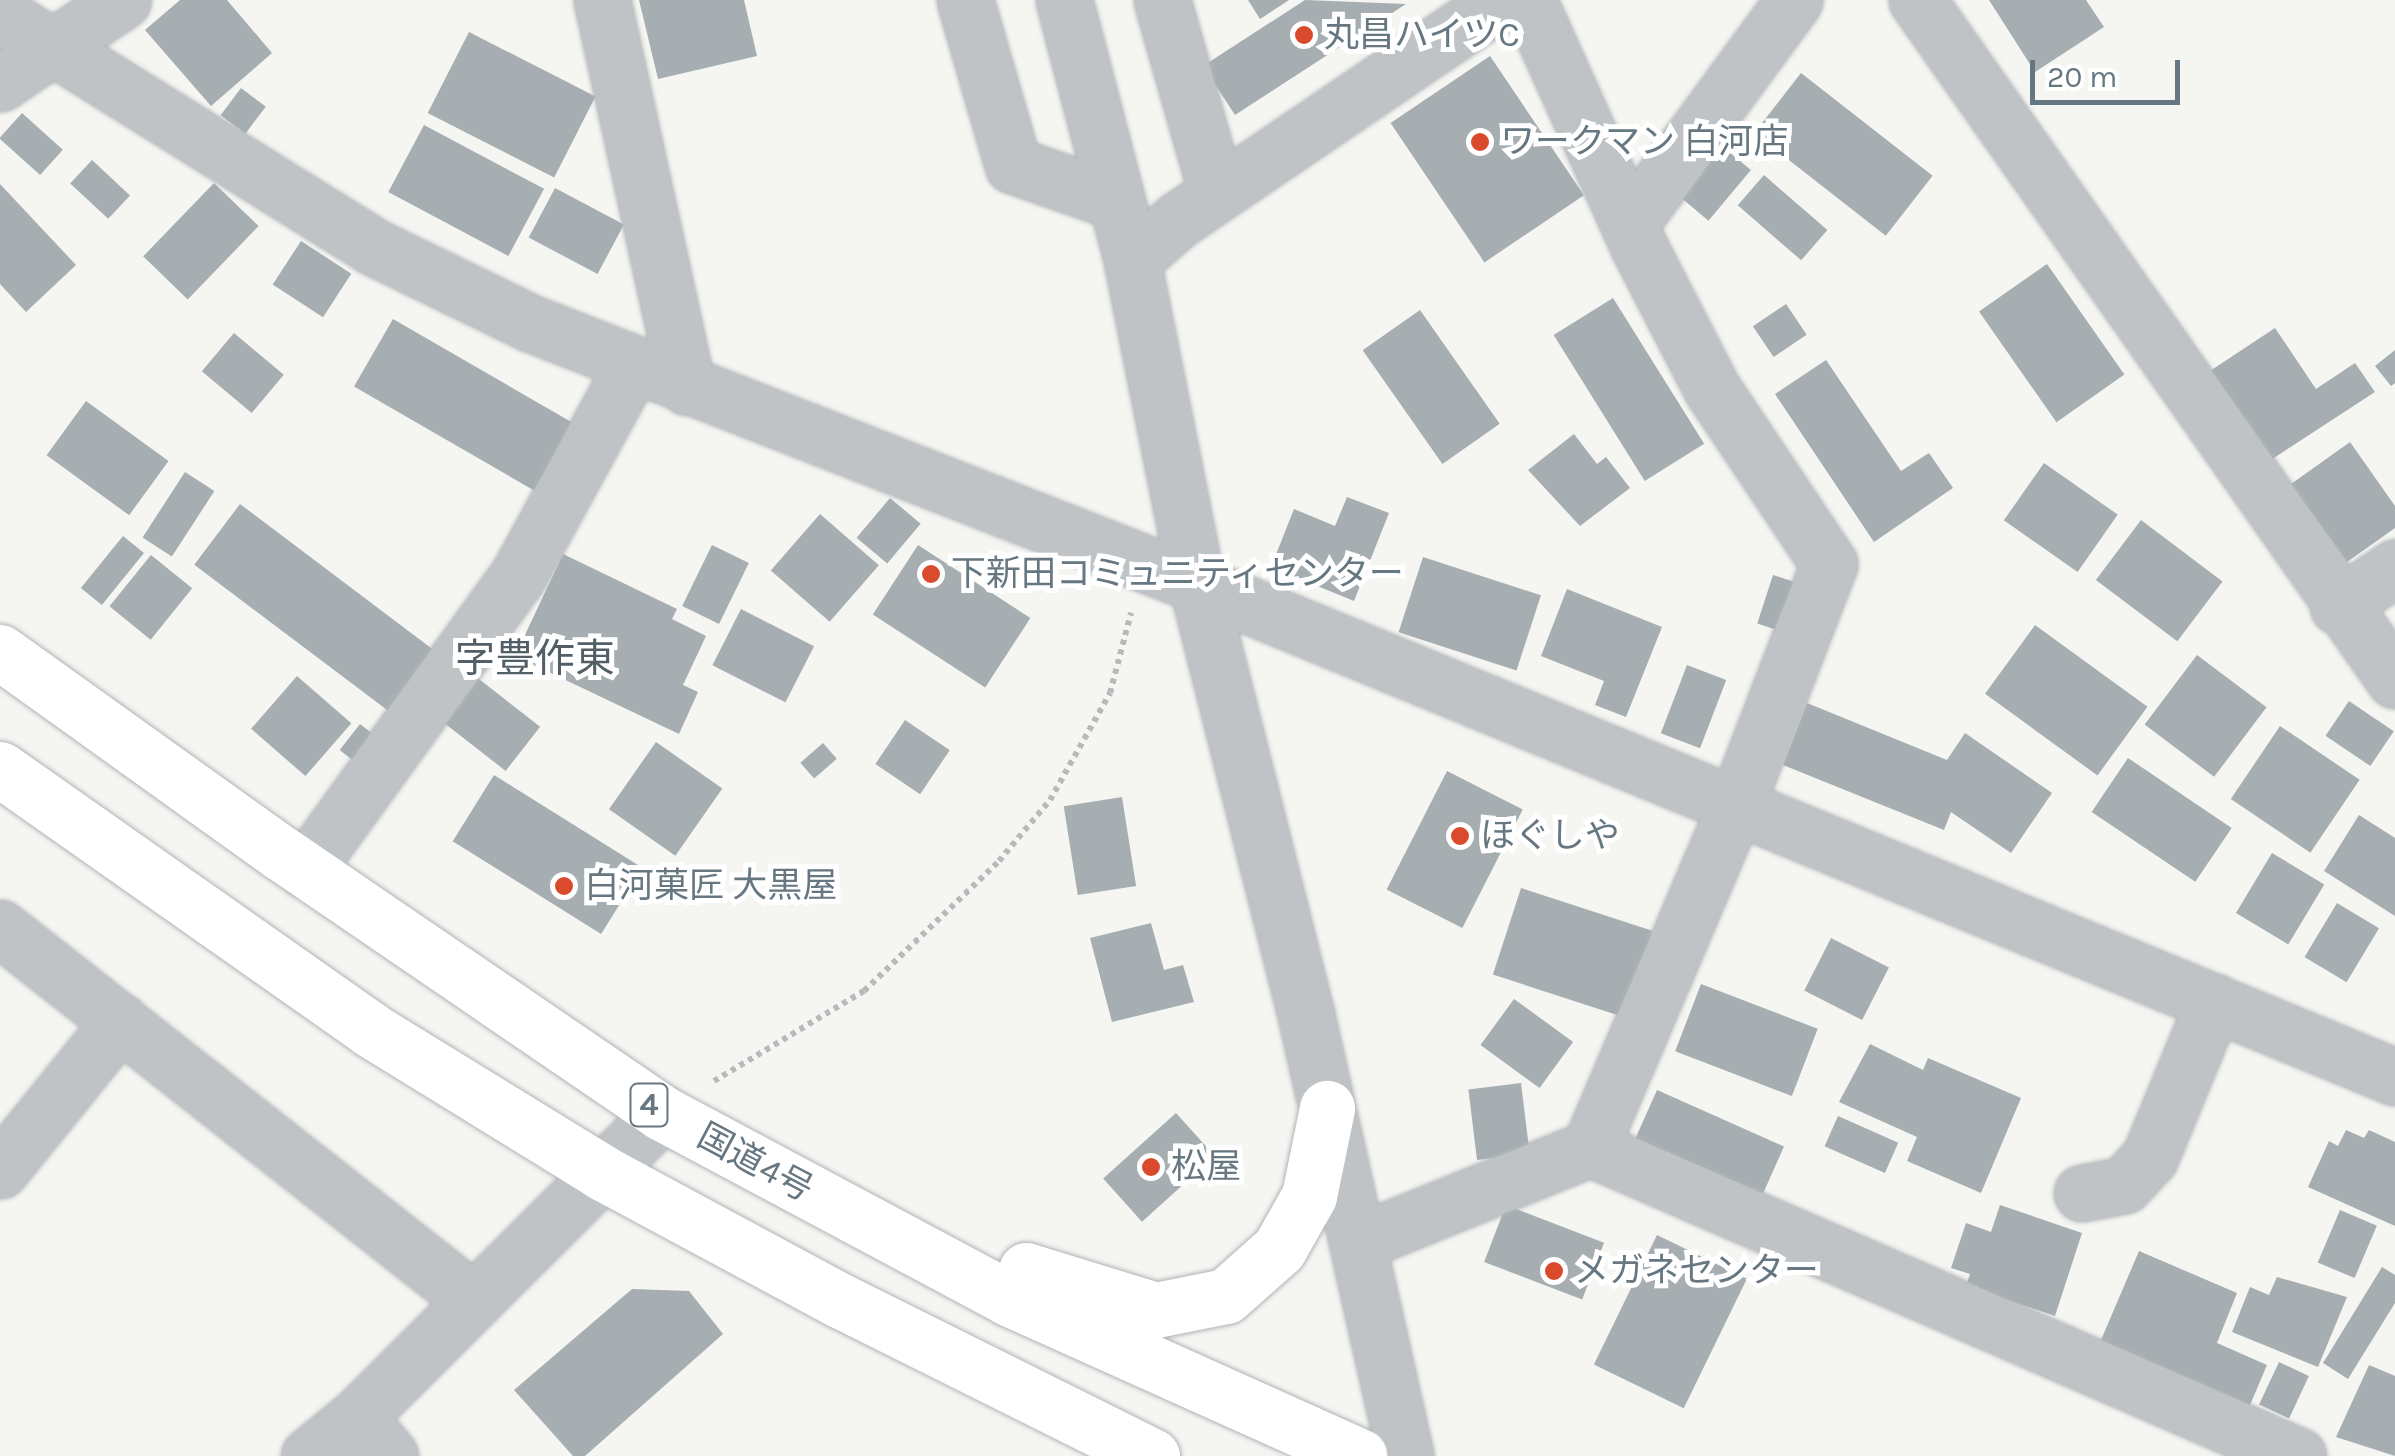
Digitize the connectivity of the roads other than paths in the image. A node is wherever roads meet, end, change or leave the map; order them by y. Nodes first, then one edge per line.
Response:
1 (123, 0) edge
2 (602, 0) edge
3 (965, 0) edge
4 (1064, 0) edge
5 (1162, 0) edge
6 (1502, 0) edge
7 (1528, 0) edge
8 (1794, 0) edge
9 (1917, 0) edge
10 (0, 14) edge
11 (52, 52) junction
12 (0, 83) edge
13 (1217, 193) junction
14 (1115, 202) junction
15 (1629, 225) junction
16 (1132, 260) junction
17 (632, 367) junction
18 (687, 387) junction
19 (2395, 568) edge
20 (1198, 584) junction
21 (2338, 606) junction
22 (0, 652) edge
23 (2395, 680) edge
24 (0, 769) edge
25 (1737, 804) junction
26 (305, 870) junction
27 (0, 928) edge
28 (2214, 1002) junction
29 (120, 1022) junction
30 (2395, 1077) edge
31 (1327, 1108) junction
32 (662, 1113) junction
33 (727, 1148) junction
34 (1590, 1148) junction
35 (0, 1170) edge
36 (603, 1173) junction
37 (2082, 1193) dead end
38 (1360, 1242) junction
39 (474, 1300) junction
40 (373, 1437) edge
41 (308, 1456) edge
42 (1152, 1456) edge
43 (1359, 1456) edge
44 (1405, 1456) edge
45 (2298, 1456) edge

1 - 11 street
2 - 18 street
3 - 14 street
4 - 14 street
5 - 13 street
6 - 13 street
7 - 15 street
8 - 15 street
9 - 21 street
10 - 11 street
11 - 12 street
11 - 17 street
13 - 16 street
14 - 16 street
15 - 25 street
16 - 20 street
17 - 18 street
17 - 26 street
18 - 20 street
19 - 21 street
20 - 25 street
20 - 31 street
21 - 23 street
22 - 26 highway, 国道4号 / 4
24 - 36 highway, 4
25 - 28 street
25 - 34 street
26 - 32 highway, 国道4号 / 4
27 - 29 street
28 - 30 street
28 - 37 street
29 - 35 street
29 - 39 street
31 - 33 highway
31 - 38 street
32 - 33 highway, 国道4号 / 4
32 - 36 street
33 - 43 highway, 国道4号 / 4
34 - 38 street
34 - 45 street
36 - 39 street
36 - 42 highway, 4
38 - 44 street
39 - 40 street
40 - 41 street

